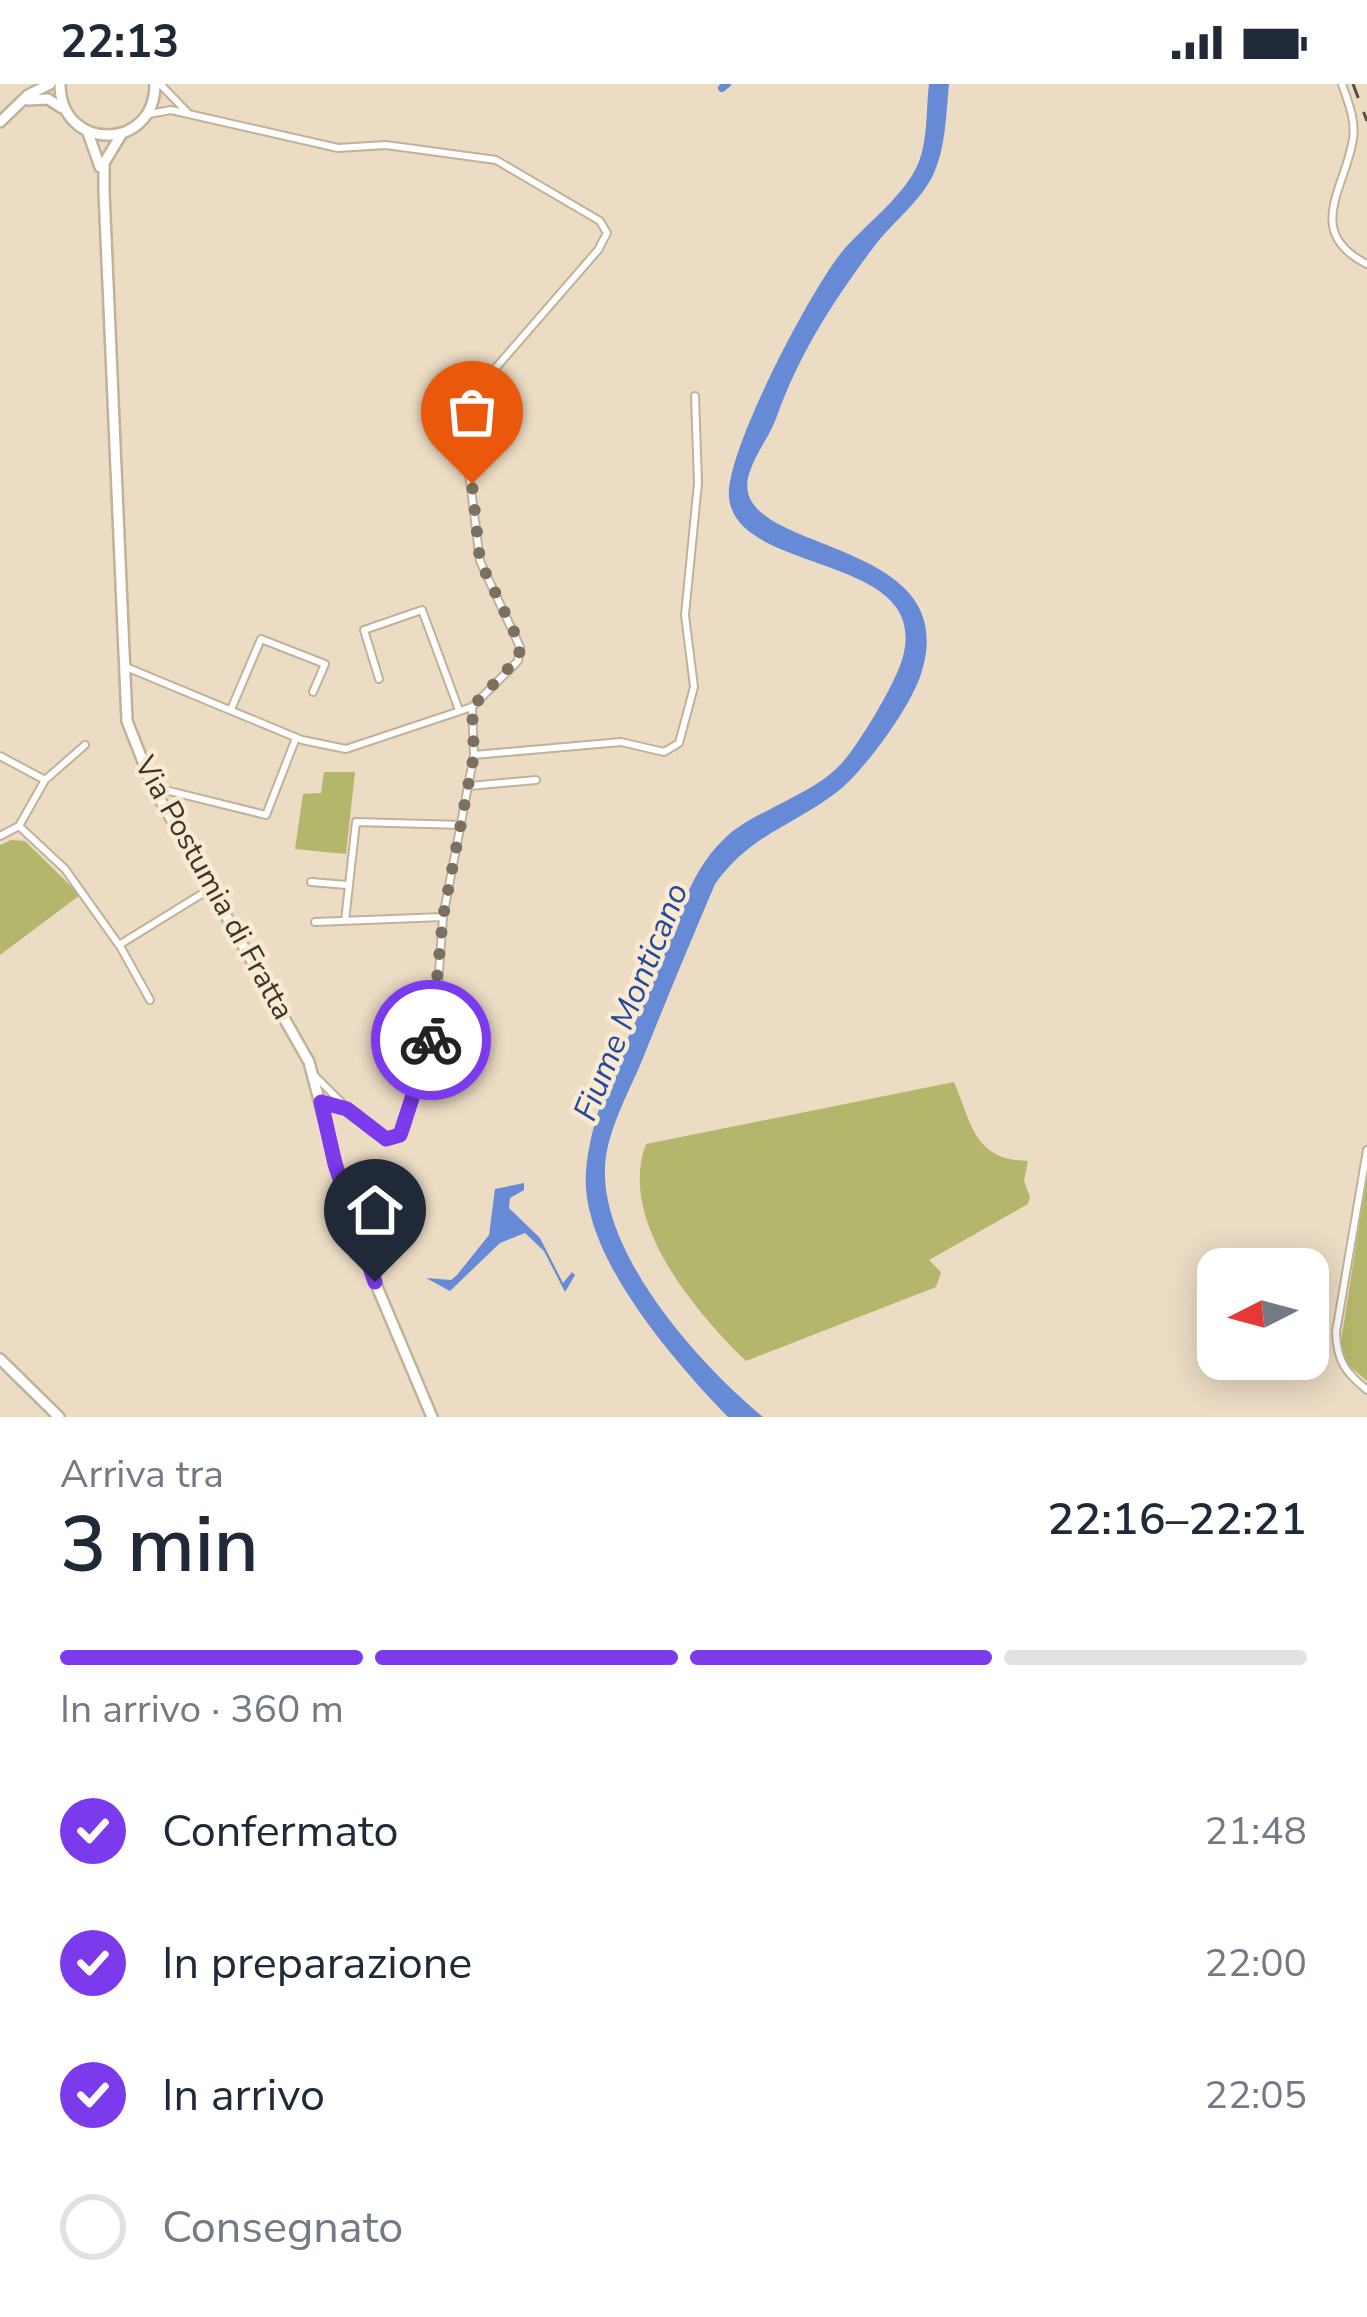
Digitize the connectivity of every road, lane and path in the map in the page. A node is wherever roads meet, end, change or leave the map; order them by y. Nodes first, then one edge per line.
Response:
1 (50, 84) edge
2 (60, 84) edge
3 (157, 84) edge
4 (1342, 84) edge
5 (18, 104) junction
6 (65, 111) junction
7 (148, 114) junction
8 (191, 115) junction
9 (0, 122) edge
10 (88, 133) junction
11 (121, 135) junction
12 (104, 192) junction
13 (1367, 264) edge
14 (695, 396) dead end
15 (123, 665) junction
16 (379, 679) dead end
17 (313, 692) dead end
18 (232, 707) junction
19 (472, 707) junction
20 (459, 710) junction
21 (296, 738) junction
22 (85, 746) dead end
23 (474, 755) junction
24 (0, 756) edge
25 (45, 780) junction
26 (536, 780) dead end
27 (469, 785) junction
28 (154, 787) junction
29 (462, 825) junction
30 (19, 826) junction
31 (0, 836) edge
32 (311, 882) dead end
33 (347, 885) junction
34 (214, 886) junction
35 (443, 917) junction
36 (345, 921) junction
37 (315, 922) dead end
38 (119, 945) junction
39 (150, 1000) dead end
40 (314, 1075) junction
41 (321, 1102) junction
42 (347, 1109) junction
43 (1367, 1150) edge
44 (0, 1359) edge
45 (1367, 1390) edge
46 (59, 1417) edge
47 (432, 1417) edge

1 - 5 main road
2 - 6 main road
3 - 7 main road
3 - 8 street
4 - 13 street
5 - 6 main road
5 - 9 main road
6 - 10 main road
7 - 8 street
7 - 11 main road
8 - 19 street
10 - 11 main road
10 - 12 main road, Via Postumia di Fratta
11 - 12 main road, Via Postumia di Fratta
12 - 15 main road, Via Postumia di Fratta
14 - 23 street
15 - 18 street
15 - 28 main road, Via Postumia di Fratta
16 - 20 street
17 - 18 street
18 - 21 street
19 - 20 street
19 - 23 street
20 - 21 street
21 - 28 street
22 - 25 street
23 - 27 street
24 - 25 street
25 - 30 street
26 - 27 street
27 - 29 street
28 - 34 main road, Via Postumia di Fratta
29 - 33 street
29 - 35 street
30 - 31 street
30 - 38 street
32 - 33 street
33 - 36 street
34 - 38 street
34 - 40 main road, Via Postumia di Fratta
35 - 36 street
35 - 42 street
36 - 37 street
38 - 39 street
40 - 41 main road, Via Postumia di Fratta
40 - 42 street
41 - 42 street
41 - 47 main road, Via Postumia di Fratta
43 - 45 street
44 - 46 main road

